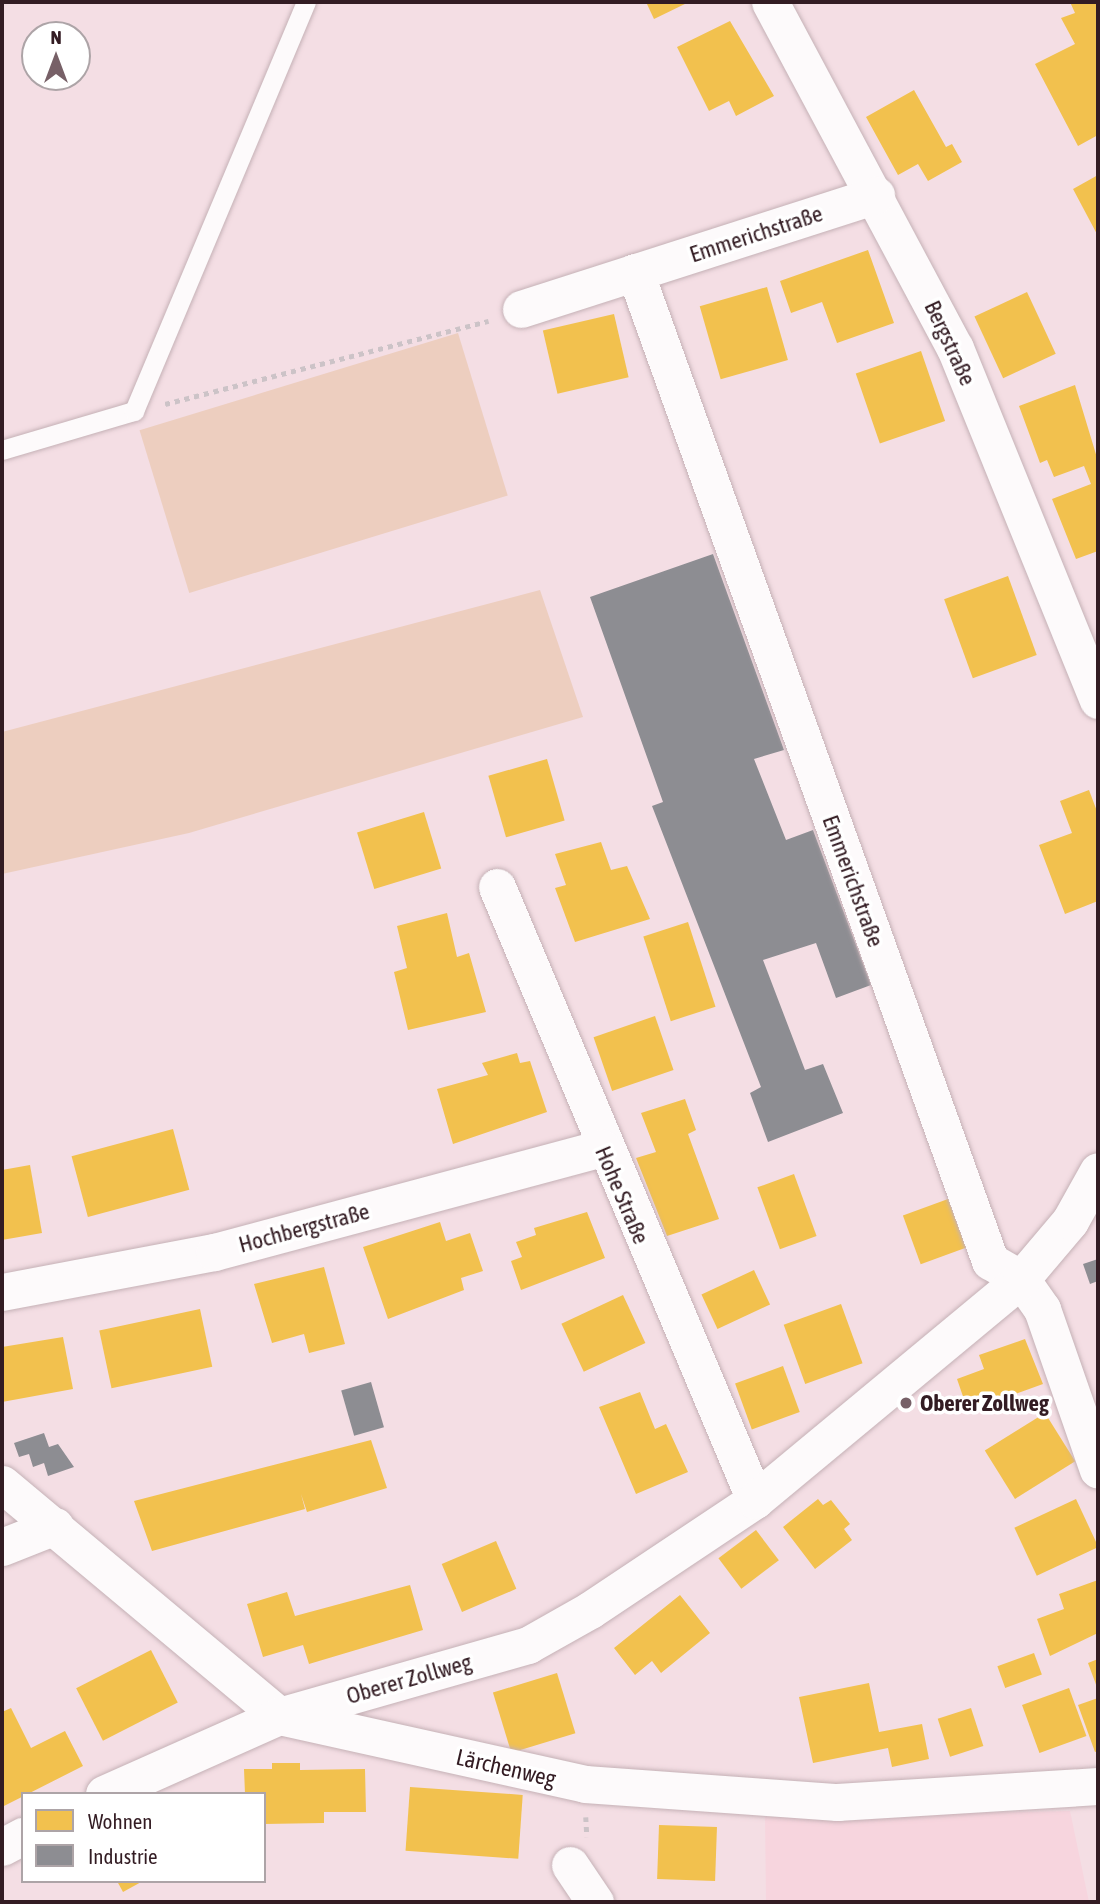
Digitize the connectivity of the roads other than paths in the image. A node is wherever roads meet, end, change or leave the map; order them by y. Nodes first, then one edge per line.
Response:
1 (306, 2) edge
2 (770, 2) edge
3 (876, 195) junction
4 (635, 272) junction
5 (521, 309) road end
6 (2, 450) edge
7 (1098, 699) edge
8 (497, 887) dead end
9 (602, 1148) junction
10 (1098, 1171) edge
11 (1021, 1279) junction
12 (2, 1292) edge
13 (1098, 1470) edge
14 (2, 1484) edge
15 (755, 1500) junction
16 (55, 1526) junction
17 (2, 1547) edge
18 (279, 1716) junction
19 (1098, 1786) edge
20 (108, 1792) edge
21 (21, 1837) edge
22 (2, 1847) edge
23 (570, 1865) dead end
24 (594, 1902) edge

1 - 6 lane
2 - 3 street, Bergstraße
3 - 4 street, Emmerichstraße
3 - 7 street, Bergstraße
4 - 5 street, Emmerichstraße
4 - 11 street, Emmerichstraße
8 - 9 street, Hohe Straße
9 - 12 street, Hochbergstraße
9 - 15 street, Hohe Straße
10 - 11 street, Oberer Zollweg
11 - 13 street, Emmerichstraße
11 - 15 street, Oberer Zollweg
14 - 16 street, Lärchenweg
15 - 18 street, Oberer Zollweg
16 - 17 street
16 - 18 street, Lärchenweg
18 - 19 street, Lärchenweg
18 - 20 street, Oberer Zollweg
21 - 22 street
23 - 24 street

